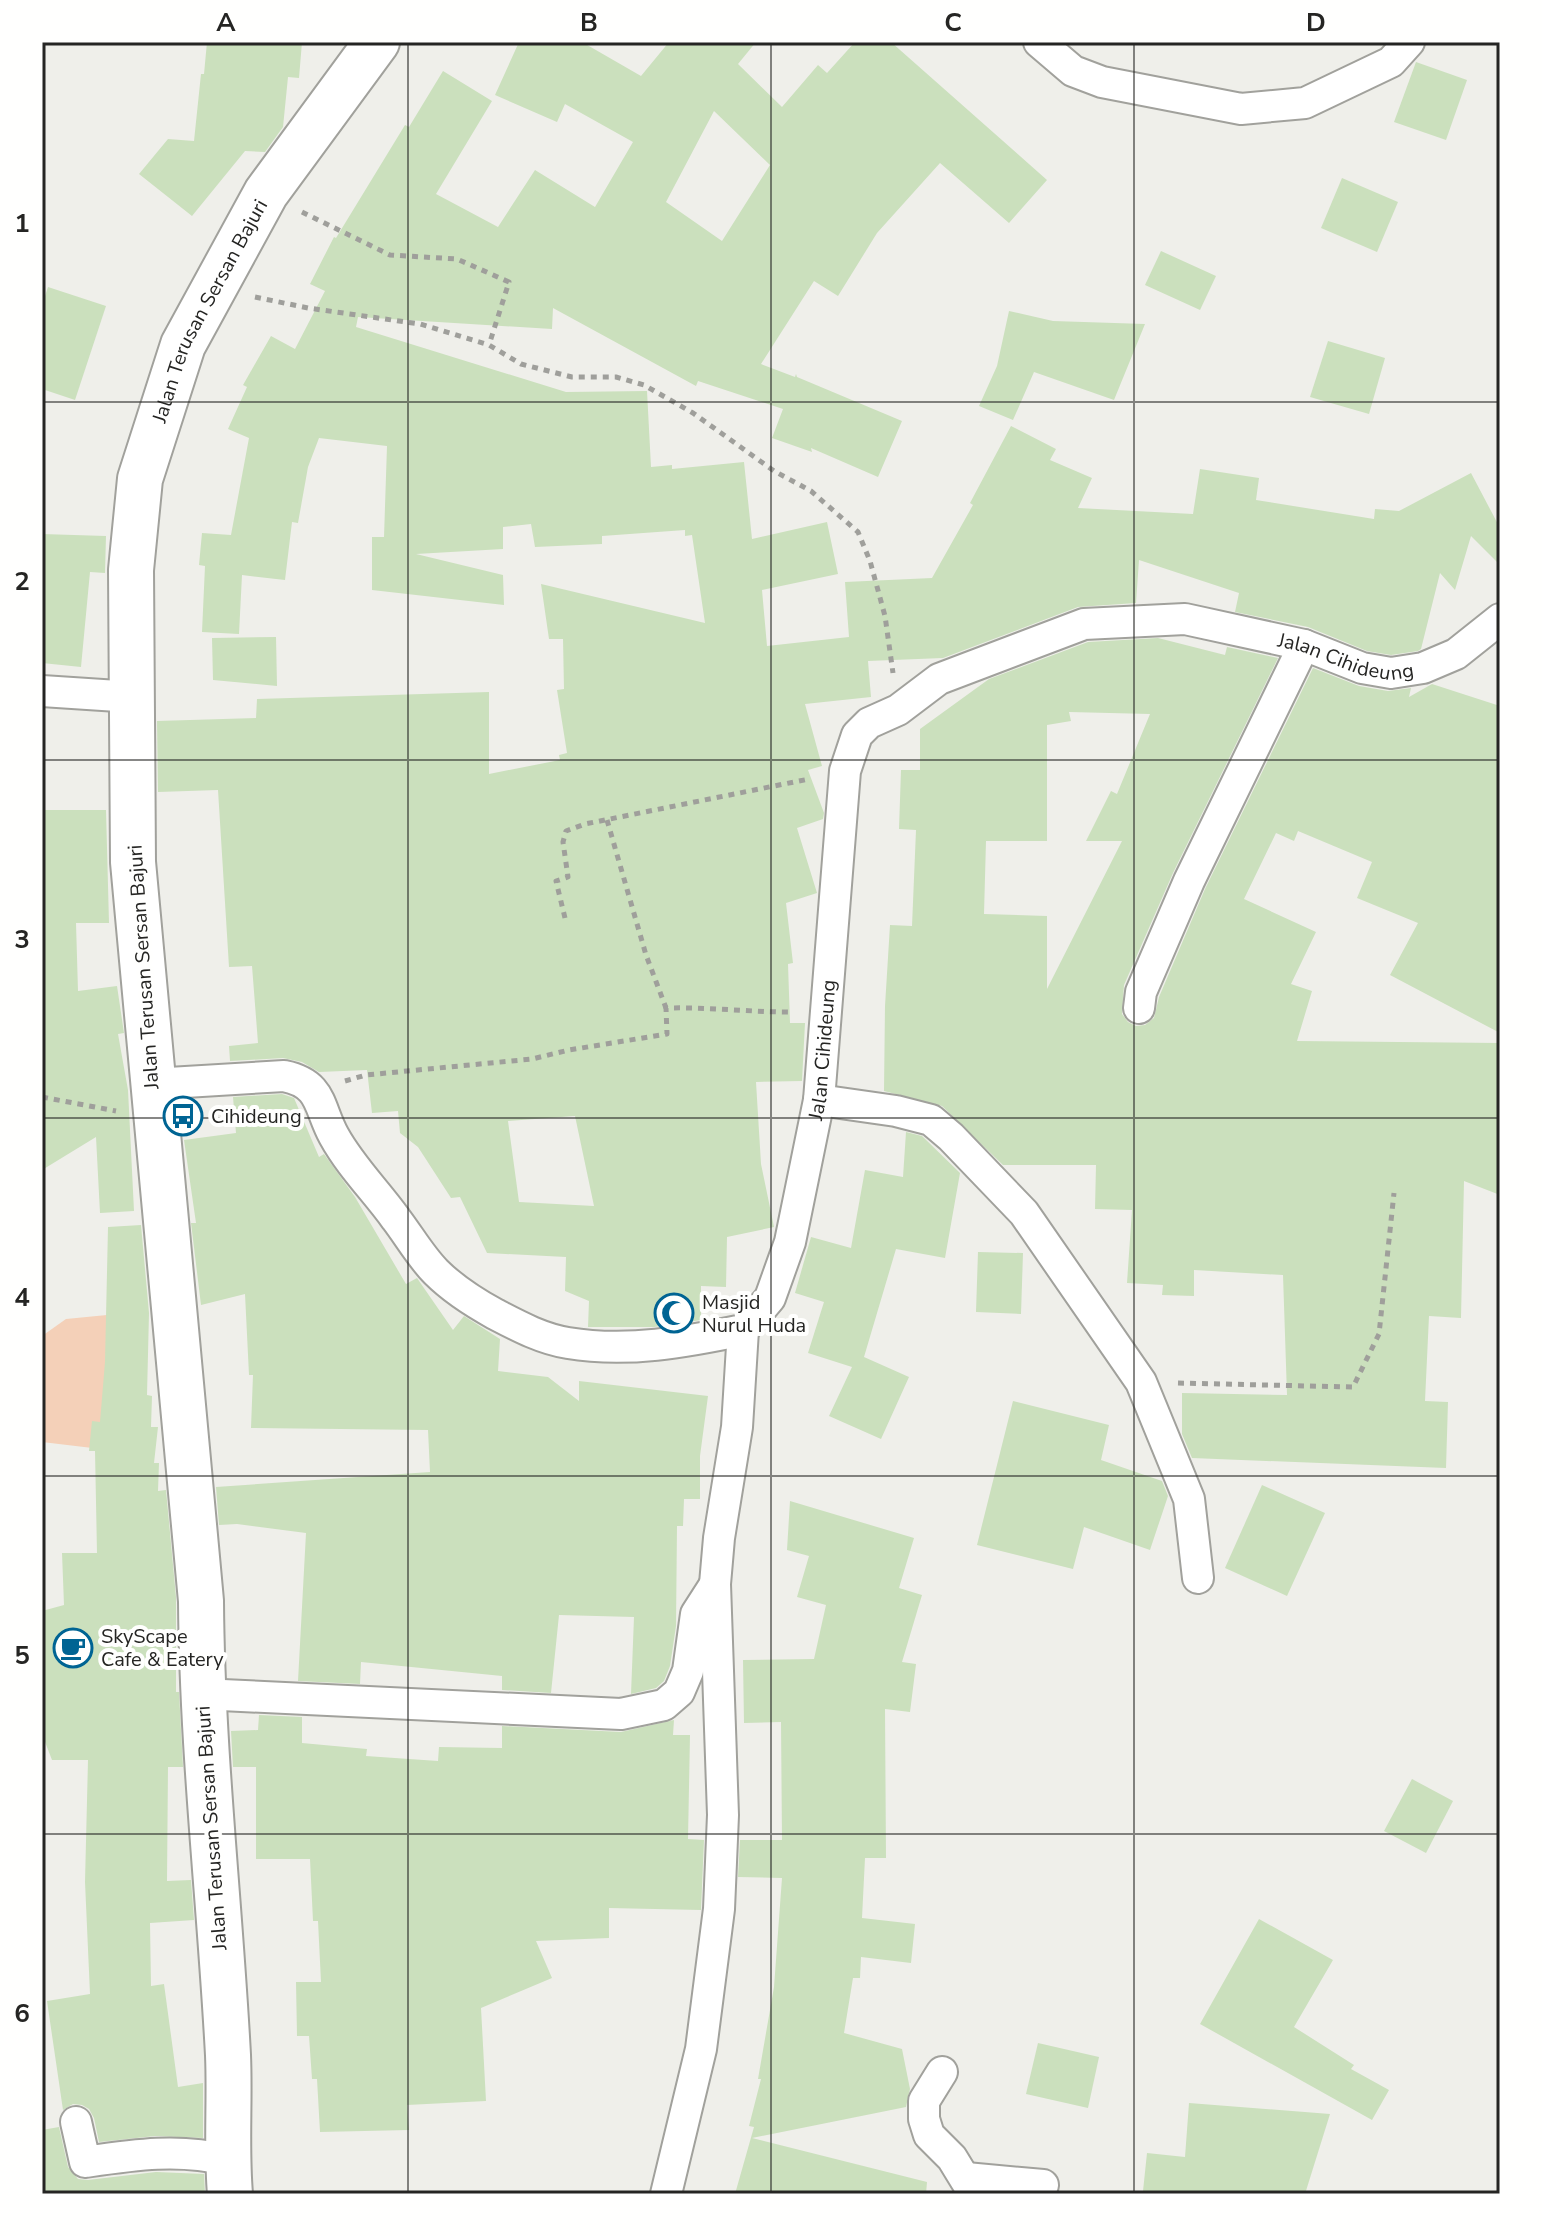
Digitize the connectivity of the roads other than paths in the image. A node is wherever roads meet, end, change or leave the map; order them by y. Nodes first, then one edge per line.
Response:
1 (377, 42) edge
2 (1039, 42) edge
3 (1409, 42) edge
4 (1500, 619) edge
5 (1304, 645) junction
6 (42, 691) edge
7 (133, 697) junction
8 (1139, 1008) dead end
9 (819, 1100) junction
10 (154, 1105) junction
11 (743, 1330) junction
12 (1198, 1578) dead end
13 (715, 1584) junction
14 (201, 1694) junction
15 (942, 2072) dead end
16 (76, 2122) dead end
17 (228, 2177) edge
18 (1043, 2185) dead end
19 (970, 2186) edge
20 (666, 2194) edge

1 - 7 main road, Jalan Terusan Sersan Bajuri
2 - 3 street
4 - 5 street, Jalan Cihideung
5 - 8 street
5 - 9 street, Jalan Cihideung
6 - 7 street
7 - 10 main road, Jalan Terusan Sersan Bajuri
9 - 11 street, Jalan Cihideung
9 - 12 street
10 - 11 street
10 - 14 main road, Jalan Terusan Sersan Bajuri
11 - 13 street
13 - 14 street
13 - 20 street
14 - 17 main road, Jalan Terusan Sersan Bajuri
15 - 19 street
16 - 17 street
18 - 19 street

